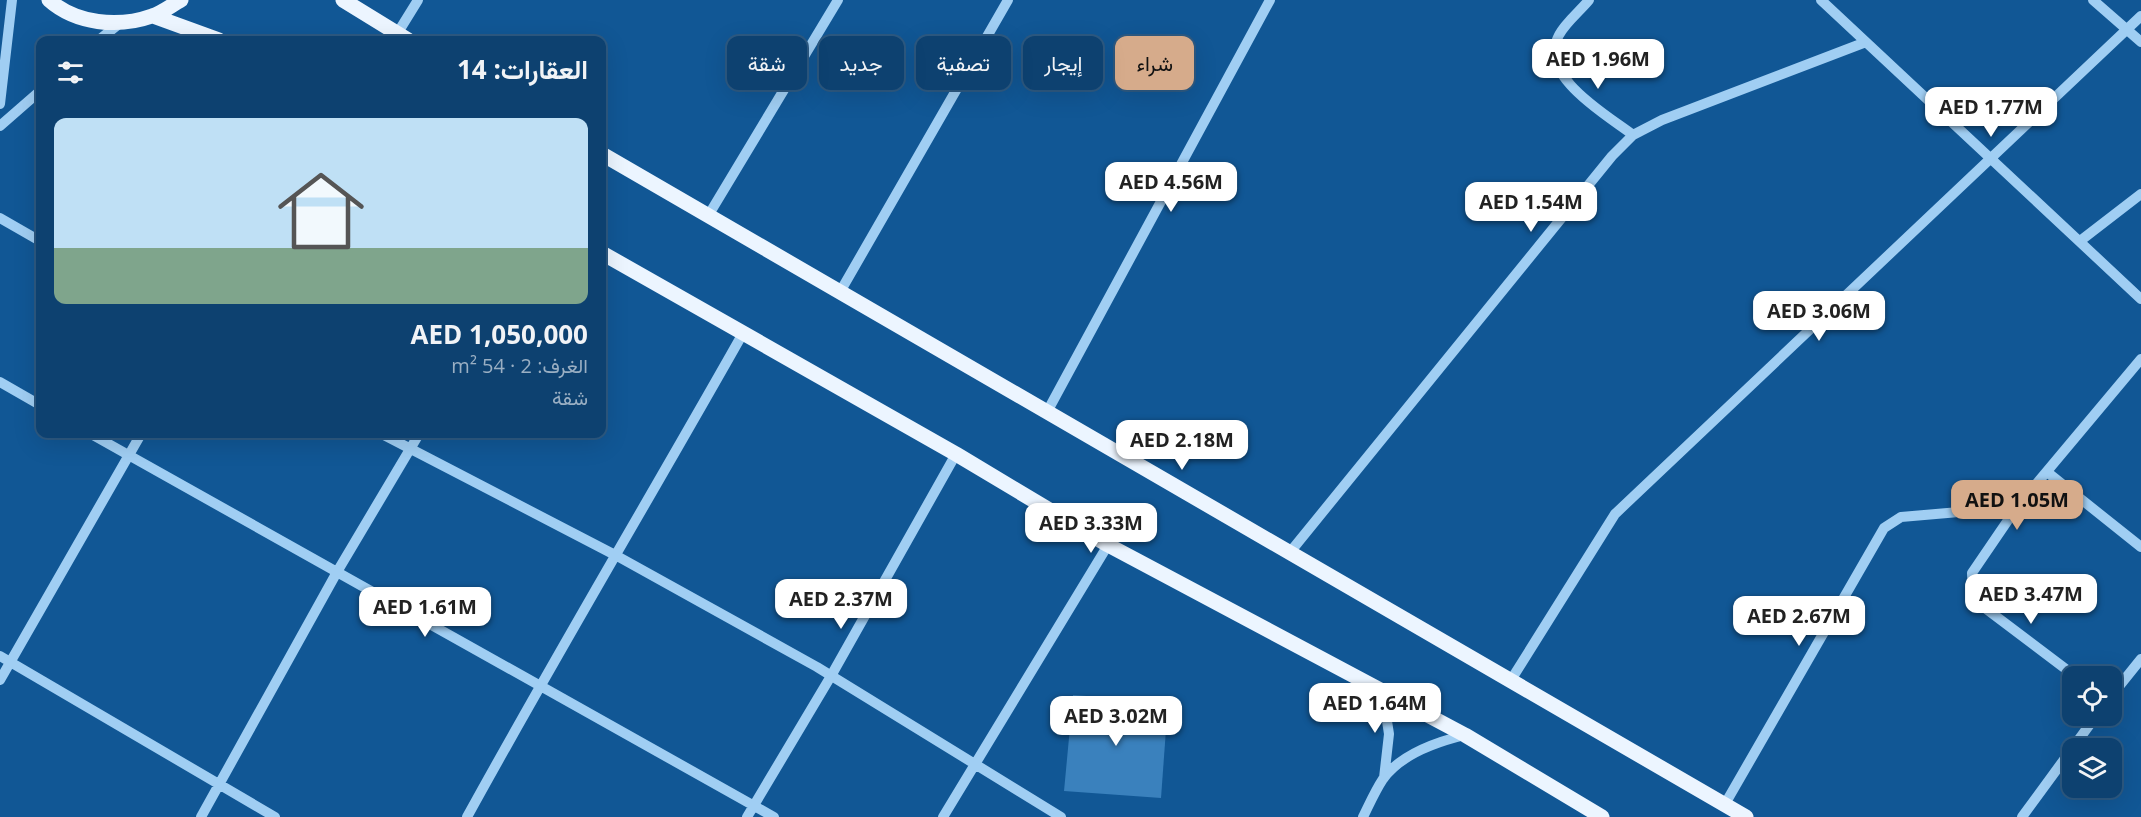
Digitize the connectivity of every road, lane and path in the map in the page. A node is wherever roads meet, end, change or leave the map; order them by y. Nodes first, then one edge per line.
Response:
1 (12, 0) edge
2 (49, 0) edge
3 (181, 0) edge
4 (343, 0) edge
5 (418, 0) edge
6 (838, 0) edge
7 (1008, 0) edge
8 (1270, 0) edge
9 (1589, 0) edge
10 (1821, 0) edge
11 (2093, 0) edge
12 (153, 16) junction
13 (2141, 16) edge
14 (120, 23) junction
15 (2127, 30) junction
16 (104, 36) edge
17 (208, 36) edge
18 (401, 36) edge
19 (403, 36) edge
20 (1866, 42) junction
21 (2141, 42) edge
22 (36, 94) edge
23 (0, 104) edge
24 (0, 126) edge
25 (1633, 135) junction
26 (606, 156) edge
27 (1992, 158) junction
28 (2141, 194) edge
29 (708, 216) junction
30 (0, 218) edge
31 (36, 239) edge
32 (2080, 241) junction
33 (606, 255) edge
34 (840, 292) junction
35 (2141, 299) edge
36 (742, 335) junction
37 (2141, 359) edge
38 (0, 382) edge
39 (36, 403) edge
40 (1047, 412) junction
41 (98, 438) edge
42 (138, 438) edge
43 (389, 438) edge
44 (417, 438) edge
45 (410, 449) junction
46 (128, 454) junction
47 (956, 454) junction
48 (2046, 472) junction
49 (2017, 507) junction
50 (1108, 545) junction
51 (2141, 547) edge
52 (1291, 551) junction
53 (617, 556) junction
54 (337, 572) junction
55 (0, 656) edge
56 (2141, 659) edge
57 (10, 662) junction
58 (2062, 667) edge
59 (831, 676) junction
60 (0, 680) edge
61 (1511, 680) junction
62 (2122, 683) edge
63 (539, 686) junction
64 (1382, 689) junction
65 (2089, 726) edge
66 (1465, 735) junction
67 (975, 766) junction
68 (1384, 778) junction
69 (220, 784) junction
70 (1725, 804) junction
71 (753, 805) junction
72 (201, 817) edge
73 (275, 817) edge
74 (467, 817) edge
75 (747, 817) edge
76 (774, 817) edge
77 (943, 817) edge
78 (1061, 817) edge
79 (1363, 817) edge
80 (1602, 817) edge
81 (1746, 817) edge
82 (2022, 817) edge

1 - 23 street
2 - 14 main road
3 - 12 main road
4 - 18 main road
5 - 19 street
6 - 29 street
7 - 34 street
8 - 40 street
9 - 25 street
10 - 20 street
11 - 15 street
12 - 14 main road
12 - 17 main road
13 - 15 street
14 - 16 street
15 - 21 street
15 - 27 street
20 - 25 street
20 - 27 street
22 - 24 street
25 - 52 street
26 - 29 main road
27 - 32 street
27 - 61 street
28 - 32 street
29 - 34 main road
30 - 31 street
32 - 35 street
33 - 36 main road
34 - 40 main road
36 - 47 main road
36 - 53 street
37 - 48 street
38 - 39 street
40 - 52 main road
41 - 46 street
42 - 46 street
43 - 45 street
44 - 45 street
45 - 53 street
45 - 54 street
46 - 54 street
46 - 57 street
47 - 50 main road
47 - 59 street
48 - 49 street
48 - 51 street
49 - 58 street
49 - 70 street
50 - 64 main road
50 - 67 street
52 - 61 main road
53 - 59 street
53 - 63 street
54 - 63 street
54 - 69 street
55 - 57 street
56 - 62 street
57 - 60 street
57 - 69 street
59 - 67 street
59 - 71 street
61 - 70 main road
63 - 71 street
63 - 74 street
64 - 66 main road
64 - 68 street
65 - 82 street
66 - 68 street
66 - 80 main road
67 - 77 street
67 - 78 street
68 - 79 street
69 - 72 street
69 - 73 street
70 - 81 main road
71 - 75 street
71 - 76 street

